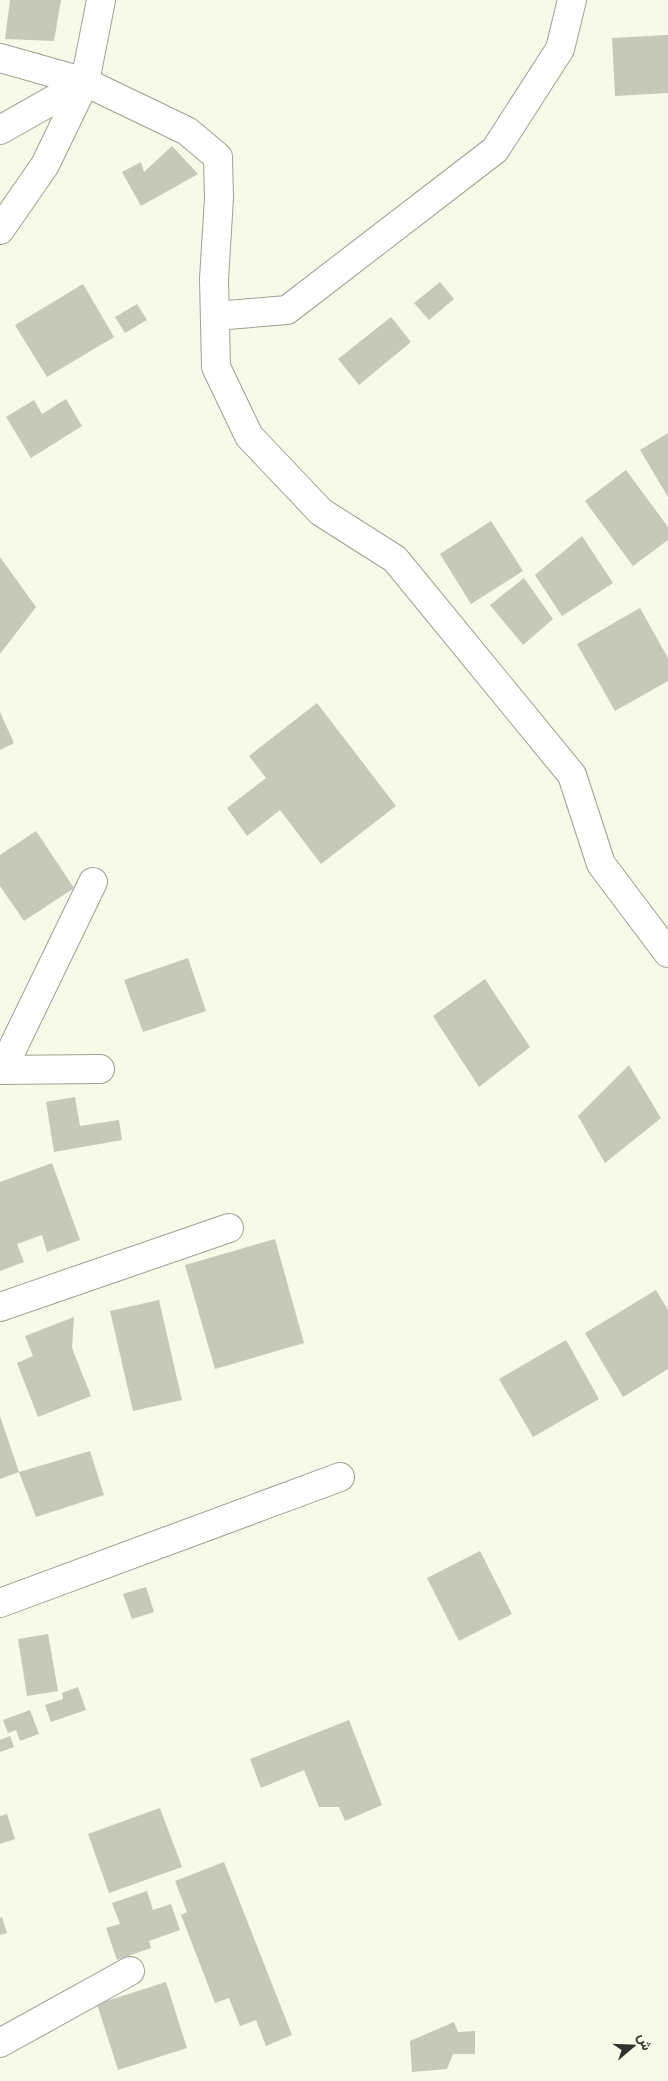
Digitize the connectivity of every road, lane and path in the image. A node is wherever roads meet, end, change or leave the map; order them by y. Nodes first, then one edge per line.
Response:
1 (101, 0) edge
2 (572, 0) edge
3 (0, 58) edge
4 (85, 82) junction
5 (0, 130) edge
6 (0, 230) edge
7 (215, 316) junction
8 (93, 882) dead end
9 (668, 953) edge
10 (100, 1069) dead end
11 (1, 1070) edge
12 (229, 1228) dead end
13 (0, 1307) edge
14 (340, 1477) dead end
15 (0, 1603) edge
16 (130, 1971) dead end
17 (0, 2043) edge

1 - 4 street
2 - 7 street
3 - 4 street
4 - 5 street
4 - 6 street
4 - 7 street
7 - 9 street
8 - 11 street
10 - 11 street
12 - 13 street
14 - 15 street
16 - 17 street

